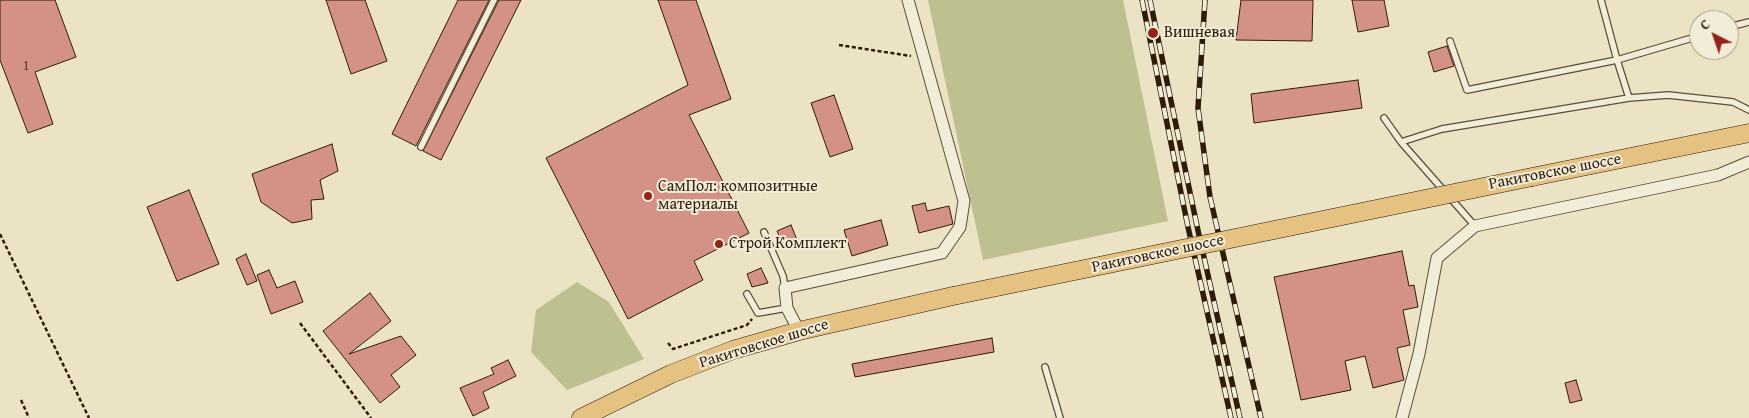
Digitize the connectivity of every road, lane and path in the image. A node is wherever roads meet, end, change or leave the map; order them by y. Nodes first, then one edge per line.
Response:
1 (494, 0) edge
2 (908, 0) edge
3 (1601, 0) edge
4 (1689, 39) edge
5 (1450, 41) dead end
6 (839, 45) dead end
7 (925, 58) junction
8 (1617, 60) junction
9 (1629, 98) junction
10 (1749, 110) edge
11 (1384, 118) dead end
12 (1749, 133) edge
13 (1401, 142) junction
14 (421, 147) dead end
15 (1749, 162) edge
16 (1475, 226) junction
17 (764, 232) dead end
18 (0, 234) edge
19 (784, 288) junction
20 (747, 294) dead end
21 (787, 308) junction
22 (758, 313) junction
23 (300, 323) dead end
24 (799, 331) junction
25 (668, 343) dead end
26 (1045, 367) dead end
27 (21, 400) dead end
28 (29, 418) edge
29 (89, 418) edge
30 (371, 418) edge
31 (581, 418) edge
32 (1060, 418) edge
33 (1402, 418) edge

1 - 14 lane
2 - 7 street
3 - 8 lane
4 - 8 lane
5 - 8 lane
6 - 7 path
7 - 19 street
8 - 9 lane
9 - 10 lane
9 - 13 lane
11 - 13 lane
12 - 24 main road, Ракитовское шоссе, bridge
13 - 16 lane
15 - 16 street
16 - 33 street
17 - 19 lane
18 - 29 path
19 - 21 street
20 - 22 lane
21 - 22 lane
21 - 24 street
22 - 25 path
23 - 30 path
24 - 31 main road, Ракитовское шоссе
26 - 32 lane
27 - 28 path

